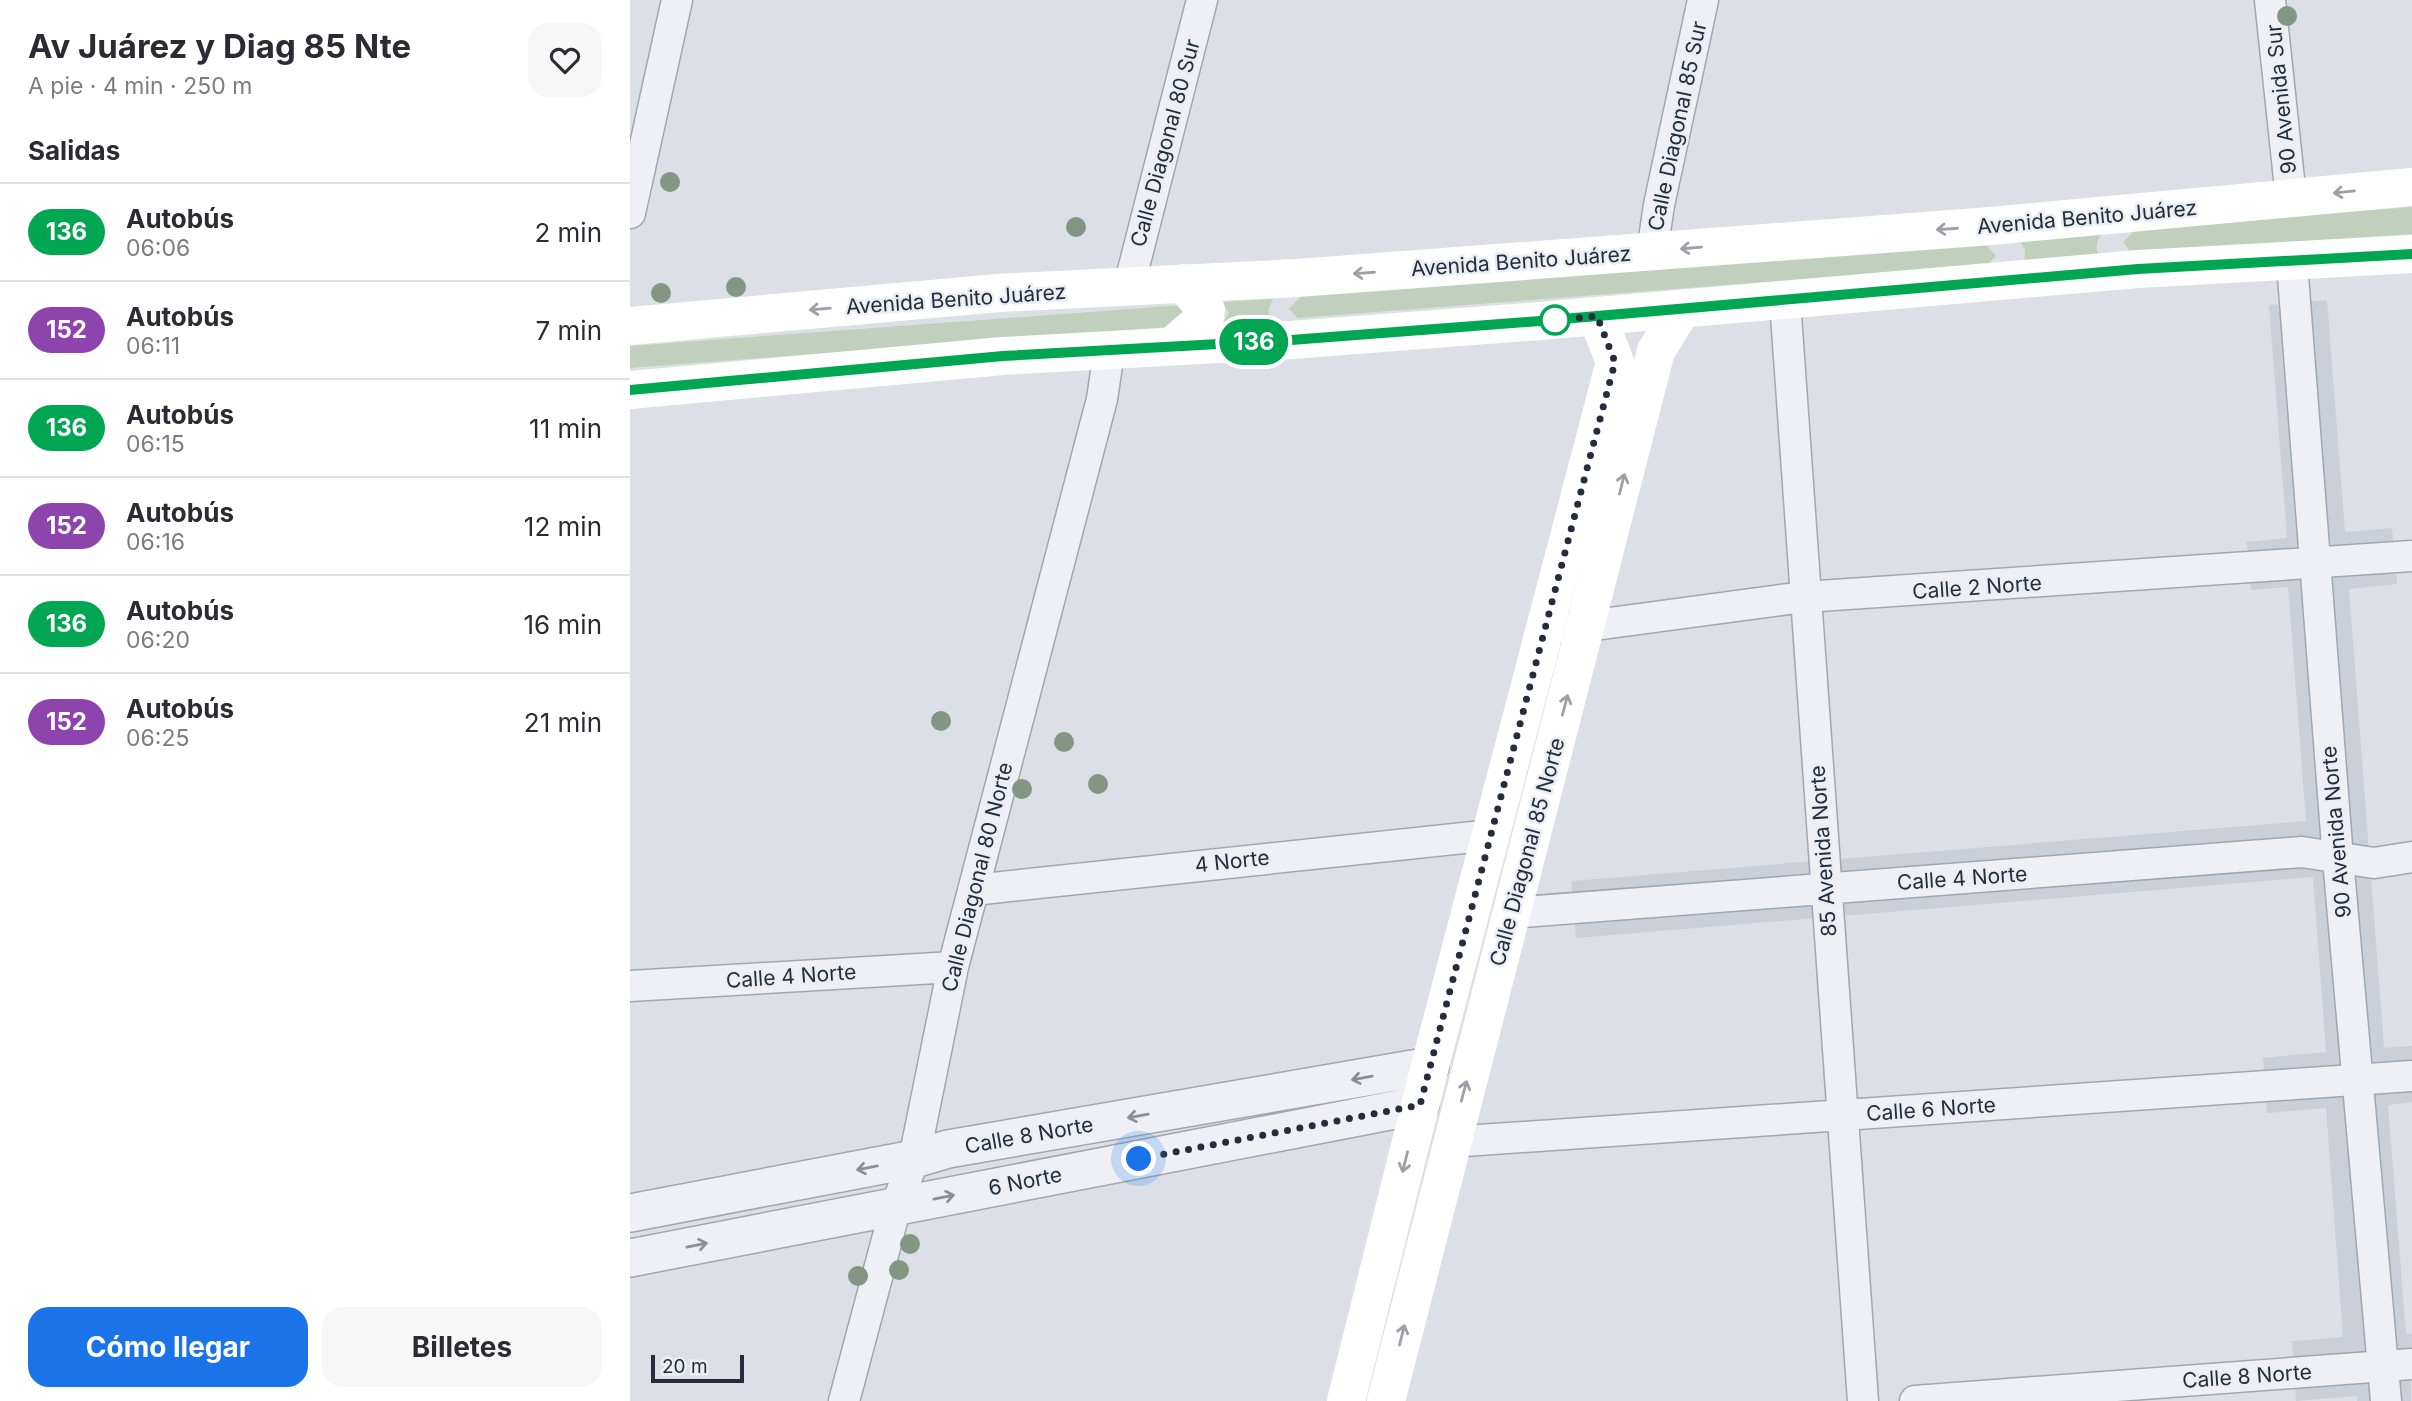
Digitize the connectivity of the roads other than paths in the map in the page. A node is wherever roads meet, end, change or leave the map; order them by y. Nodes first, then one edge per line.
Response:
1 (677, 0) edge
2 (1202, 0) edge
3 (1703, 0) edge
4 (2270, 0) edge
5 (2412, 187) edge
6 (2291, 198) junction
7 (630, 213) edge
8 (2137, 213) junction
9 (1991, 226) junction
10 (1652, 251) junction
11 (2412, 254) edge
12 (2292, 263) junction
13 (2138, 269) junction
14 (1297, 278) junction
15 (1183, 283) junction
16 (1986, 283) junction
17 (1129, 286) junction
18 (1784, 301) junction
19 (1682, 309) junction
20 (1597, 316) junction
21 (630, 326) edge
22 (1291, 340) junction
23 (1172, 346) junction
24 (1109, 352) junction
25 (630, 390) edge
26 (2412, 556) edge
27 (2314, 563) junction
28 (1804, 597) junction
29 (1586, 627) junction
30 (1544, 631) junction
31 (1492, 835) junction
32 (2412, 857) edge
33 (2338, 859) junction
34 (1826, 889) junction
35 (973, 890) junction
36 (1510, 913) junction
37 (953, 967) junction
38 (630, 986) edge
39 (1430, 1066) junction
40 (2412, 1076) edge
41 (2357, 1078) junction
42 (1420, 1105) junction
43 (1841, 1115) junction
44 (1451, 1142) junction
45 (914, 1159) junction
46 (896, 1206) junction
47 (630, 1213) edge
48 (630, 1258) edge
49 (2398, 1364) edge
50 (844, 1401) edge
51 (1346, 1401) edge
52 (1385, 1401) edge
53 (1863, 1401) edge
54 (1915, 1401) edge
55 (2385, 1401) edge

1 - 7 street
2 - 17 street, Calle Diagonal 80 Sur
3 - 10 street, Calle Diagonal 85 Sur
4 - 6 street, 90 Avenida Sur
5 -> 6 main road, Avenida Benito Juárez
6 - 8 main road, Avenida Benito Juárez
8 - 9 main road, Avenida Benito Juárez
8 - 13 main road
9 -> 10 main road, Avenida Benito Juárez
9 - 16 main road
10 -> 14 main road, Avenida Benito Juárez
11 - 12 main road
12 - 13 main road
12 - 27 street, 90 Avenida Norte
13 - 16 main road
14 - 15 main road, Avenida Benito Juárez
14 - 22 main road
15 - 17 main road, Avenida Benito Juárez
15 - 23 main road
16 - 18 main road
17 -> 21 main road, Avenida Benito Juárez
18 - 19 main road
18 - 28 street, 85 Avenida Norte
19 - 20 main road
29 -> 19 main road, Calle Diagonal 85 Norte
20 - 22 main road
20 - 30 main road, Calle Diagonal 85 Norte
22 - 23 main road
23 - 24 main road
24 - 25 main road
24 - 35 street, Calle Diagonal 80 Norte
26 - 27 street, Calle 2 Norte
27 - 28 street, Calle 2 Norte
27 - 33 street, 90 Avenida Norte
28 - 29 street, Calle 2 Norte
28 - 34 street, 85 Avenida Norte
29 - 30 street, Calle 2 Norte
36 -> 29 main road, Calle Diagonal 85 Norte
30 - 31 main road, Calle Diagonal 85 Norte
31 - 35 street, 4 Norte
31 - 39 main road, Calle Diagonal 85 Norte
32 - 33 street, Calle 4 Norte
33 - 34 street, Calle 4 Norte
33 - 41 street, 90 Avenida Norte
34 - 36 street, Calle 4 Norte
34 - 43 street, 85 Avenida Norte
35 - 37 street, Calle Diagonal 80 Norte
44 -> 36 main road, Calle Diagonal 85 Norte
37 - 38 street, Calle 4 Norte
37 - 45 street, Calle Diagonal 80 Norte
39 - 42 main road, Calle Diagonal 85 Norte
39 -> 45 street, Calle 8 Norte
40 - 41 street, Calle 6 Norte
41 - 43 street, Calle 6 Norte
41 - 49 street, 90 Avenida Norte
46 -> 42 street, 6 Norte
42 -> 51 main road, Calle Diagonal 85 Norte
43 - 44 street, Calle 6 Norte
43 - 53 street, 85 Avenida Norte
52 -> 44 main road, Calle Diagonal 85 Norte
45 - 46 street, Calle Diagonal 80 Norte
45 -> 47 street, Calle 8 Norte
48 -> 46 street, 6 Norte
46 - 50 street, Calle Diagonal 80 Norte
49 - 54 street, Calle 8 Norte
49 - 55 street, 90 Avenida Norte

